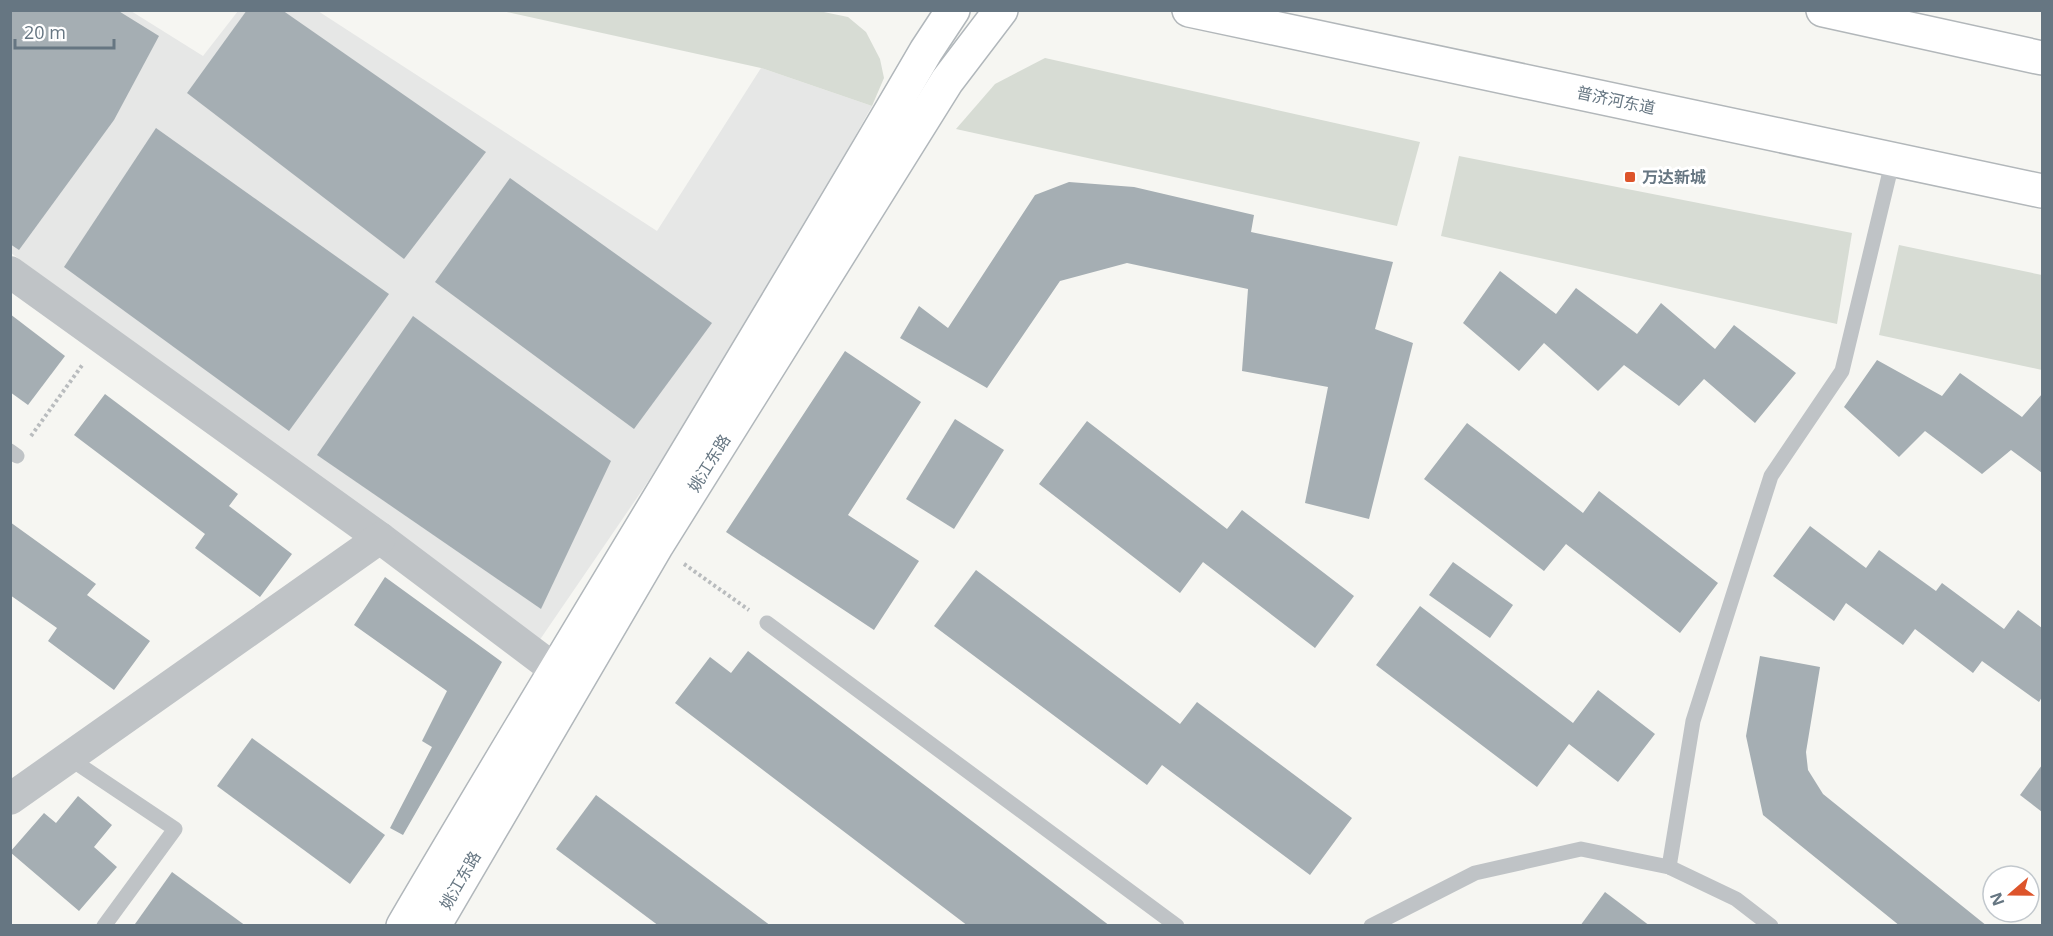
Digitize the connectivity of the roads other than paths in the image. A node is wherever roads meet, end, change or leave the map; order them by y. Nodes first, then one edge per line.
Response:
1 (953, 10) edge
2 (1001, 10) edge
3 (1189, 10) edge
4 (1823, 10) edge
5 (2043, 58) edge
6 (1893, 159) junction
7 (2043, 191) edge
8 (10, 272) edge
9 (380, 538) junction
10 (767, 623) road end
11 (564, 677) junction
12 (69, 758) junction
13 (10, 799) edge
14 (1669, 867) junction
15 (104, 926) edge
16 (403, 926) edge
17 (434, 926) edge
18 (1177, 926) edge
19 (1371, 926) edge
20 (1771, 926) edge

1 - 11 street, 姚江东路
2 - 11 street, 姚江东路
3 - 6 street, 普济河东道
4 - 5 street
6 - 7 street, 普济河东道
6 - 14 lane
8 - 9 street
9 - 11 street
9 - 12 street
10 - 18 lane
11 - 16 street, 姚江东路
11 - 17 street, 姚江东路
12 - 13 street
12 - 15 lane
14 - 19 lane
14 - 20 lane

